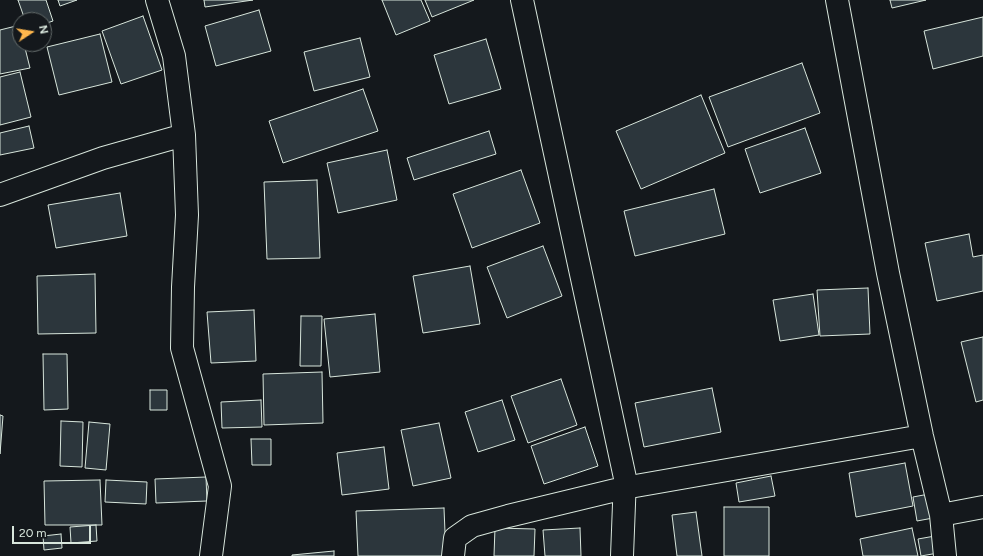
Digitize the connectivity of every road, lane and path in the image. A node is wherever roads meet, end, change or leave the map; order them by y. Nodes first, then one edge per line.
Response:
1 (157, 0) edge
2 (522, 0) edge
3 (837, 0) edge
4 (184, 135) junction
5 (0, 195) edge
6 (922, 436) junction
7 (624, 488) junction
8 (983, 507) edge
9 (940, 515) junction
10 (211, 556) edge
11 (453, 556) edge
12 (622, 556) edge
13 (945, 556) edge

1 - 4 street
2 - 7 street
3 - 6 street
4 - 5 street
4 - 10 street
6 - 7 street
6 - 9 street
7 - 11 street
7 - 12 street
8 - 9 street
9 - 13 street

